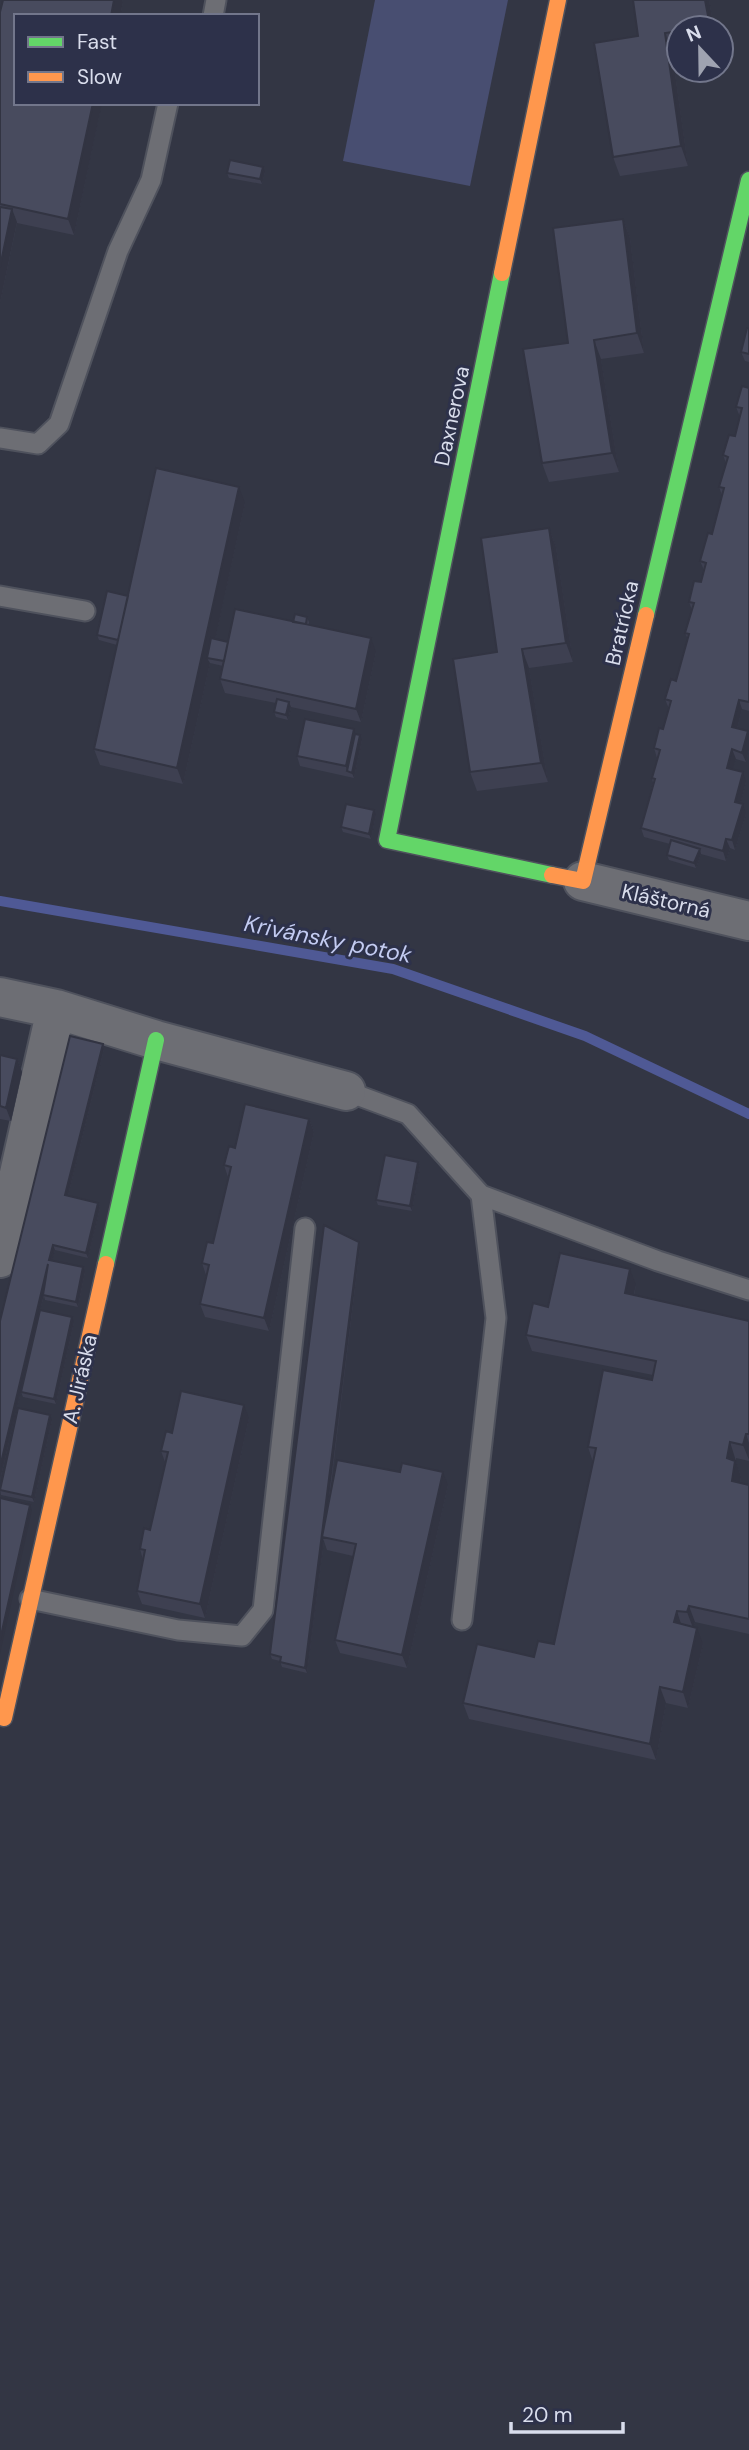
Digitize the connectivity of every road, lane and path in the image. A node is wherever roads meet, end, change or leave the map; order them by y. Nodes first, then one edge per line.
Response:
1 (558, 0) edge
2 (168, 105) edge
3 (749, 180) edge
4 (0, 438) edge
5 (0, 596) edge
6 (85, 611) dead end
7 (583, 881) junction
8 (749, 921) edge
9 (0, 997) edge
10 (56, 1009) junction
11 (156, 1040) junction
12 (346, 1091) joint
13 (481, 1195) junction
14 (304, 1228) dead end
15 (0, 1258) edge
16 (749, 1290) edge
17 (30, 1599) junction
18 (462, 1620) dead end
19 (4, 1718) dead end

1 - 7 street, Daxnerova
2 - 4 lane
3 - 7 street, Bratrícka
5 - 6 lane
7 - 8 street, Kláštorná
9 - 10 street
10 - 11 street
10 - 15 street
11 - 12 street
11 - 17 street, A. Jiráska
12 - 13 lane
13 - 16 lane
13 - 18 lane
14 - 17 lane
17 - 19 street, A. Jiráska

